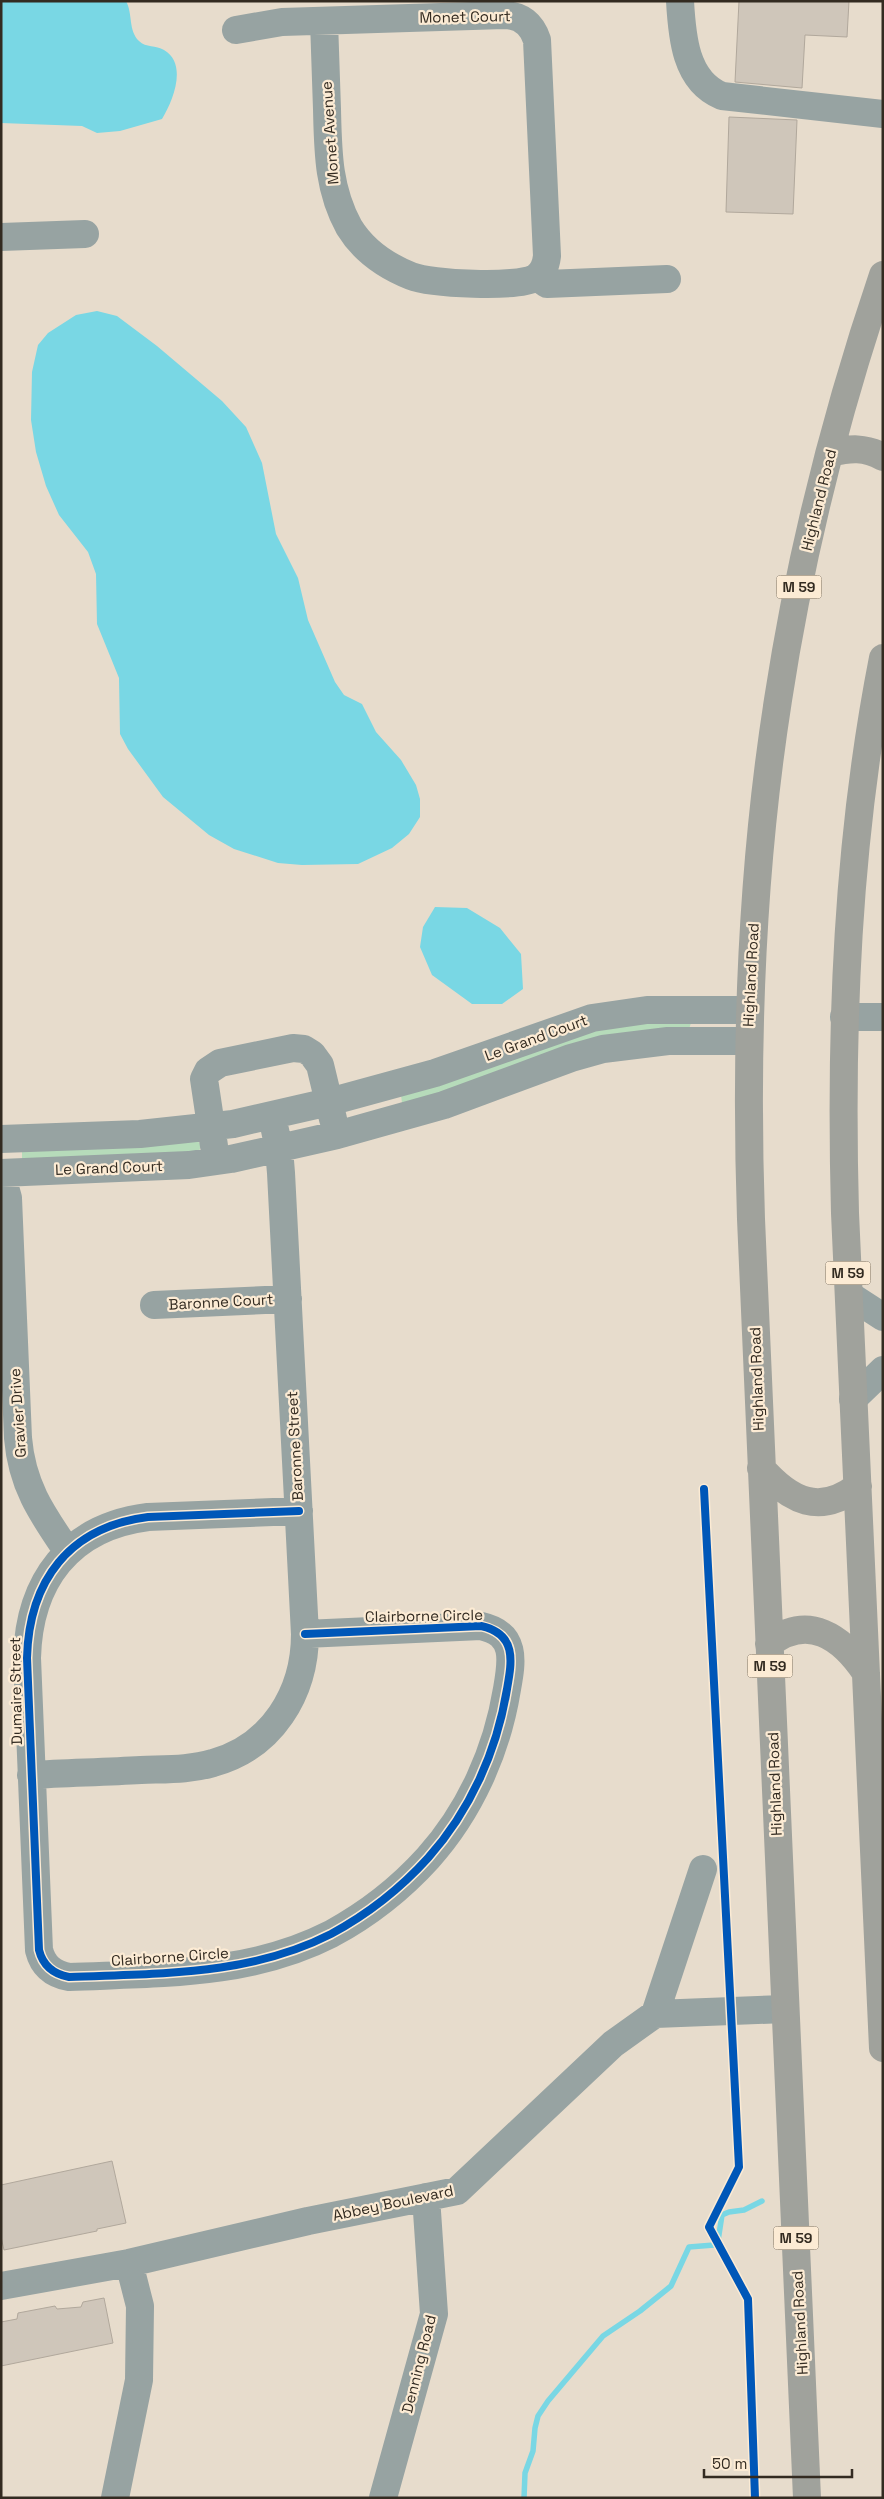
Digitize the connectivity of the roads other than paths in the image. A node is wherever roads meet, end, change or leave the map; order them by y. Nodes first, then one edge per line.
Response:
1 (680, 1) edge
2 (430, 9) edge
3 (402, 10) edge
4 (324, 21) junction
5 (236, 30) dead end
6 (883, 114) edge
7 (85, 234) dead end
8 (1, 237) edge
9 (883, 275) edge
10 (537, 277) junction
11 (667, 279) dead end
12 (831, 453) junction
13 (883, 457) edge
14 (883, 658) edge
15 (749, 1010) junction
16 (844, 1017) junction
17 (883, 1017) edge
18 (748, 1041) junction
19 (388, 1086) junction
20 (329, 1102) junction
21 (272, 1116) junction
22 (396, 1119) junction
23 (211, 1128) junction
24 (337, 1135) junction
25 (1, 1139) edge
26 (279, 1149) junction
27 (217, 1161) junction
28 (1, 1173) edge
29 (849, 1295) junction
30 (288, 1299) junction
31 (154, 1305) dead end
32 (883, 1317) edge
33 (883, 1370) edge
34 (853, 1399) junction
35 (761, 1468) junction
36 (858, 1486) junction
37 (299, 1511) junction
38 (68, 1552) junction
39 (305, 1634) junction
40 (769, 1644) junction
41 (866, 1673) junction
42 (31, 1775) junction
43 (703, 1870) dead end
44 (42, 1960) joint
45 (785, 2009) junction
46 (656, 2014) junction
47 (882, 2029) edge
48 (883, 2048) edge
49 (426, 2197) junction
50 (129, 2263) junction
51 (1, 2286) edge
52 (114, 2498) edge
53 (383, 2498) edge
54 (808, 2498) edge

1 - 6 street
2 - 3 street, Monet Court
2 - 10 street, Monet Court
3 - 4 street
4 - 5 street
4 - 10 street, Monet Avenue
7 - 8 street
9 - 12 highway, Highland Road / M 59
10 - 11 street
12 - 13 highway
12 - 15 highway, Highland Road / M 59
14 - 16 highway, M 59
15 - 18 highway, Highland Road / M 59
15 - 19 street, Le Grand Court
16 - 17 street
16 - 29 highway, M 59
18 - 22 street, Le Grand Court
18 - 35 highway, Highland Road / M 59
19 - 20 street, Le Grand Court
19 - 22 street
20 - 21 street, Le Grand Court
20 - 23 street
20 - 24 street
21 - 23 street, Le Grand Court
21 - 26 street, Baronne Street
22 - 24 street, Le Grand Court
23 - 25 street, Le Grand Court
23 - 27 street
24 - 26 street, Le Grand Court
26 - 27 street, Le Grand Court
26 - 30 street, Baronne Street
27 - 28 street, Le Grand Court
28 - 38 street, Gravier Drive
29 - 32 street
29 - 34 highway, M 59
30 - 31 street, Baronne Court
30 - 37 street, Baronne Street
33 - 34 street
34 - 36 highway, M 59
35 - 36 highway
35 - 40 highway, Highland Road / M 59
36 - 41 highway, M 59
37 - 38 street, Dumaire Street
37 - 39 street, Baronne Street
38 - 42 street, Dumaire Street
39 - 42 street, Baronne Street
39 - 44 street, Clairborne Circle
40 - 41 highway
40 - 45 highway, Highland Road / M 59
41 - 47 highway, M 59
42 - 44 street, Dumaire Street
43 - 46 street
45 - 46 street
45 - 54 highway, Highland Road / M 59
46 - 49 street, Abbey Boulevard
47 - 48 highway, M 59
49 - 50 street, Abbey Boulevard
49 - 53 street, Denning Road
50 - 51 street, Abbey Boulevard
50 - 52 street

